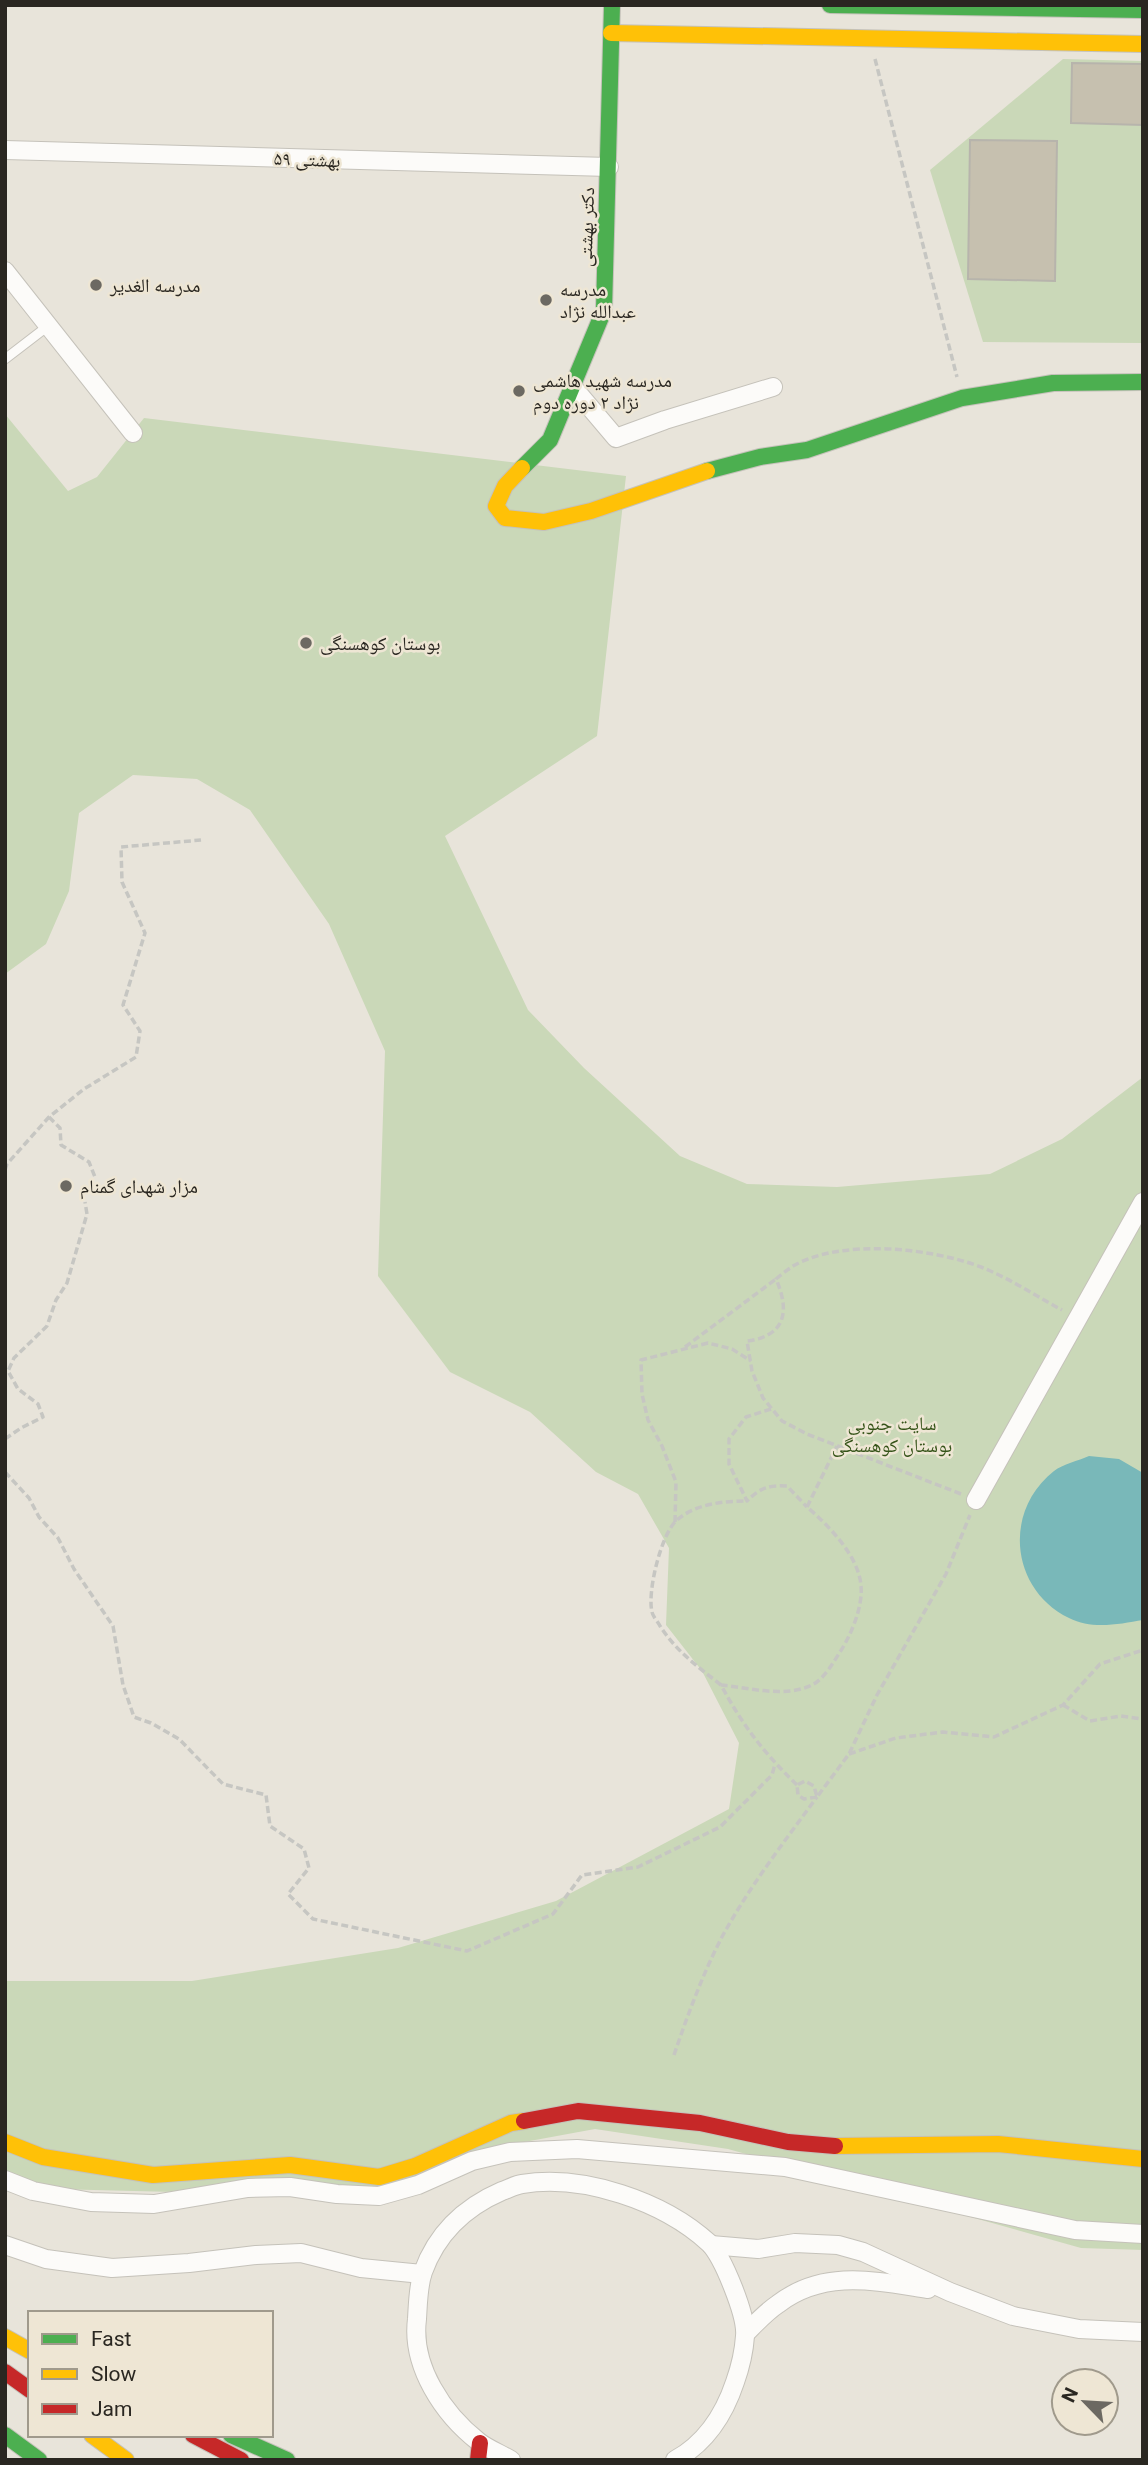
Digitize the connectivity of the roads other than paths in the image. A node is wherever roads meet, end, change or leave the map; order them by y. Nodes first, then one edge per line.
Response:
1 (612, 5) edge
2 (830, 5) edge
3 (1143, 10) edge
4 (611, 33) junction
5 (1143, 44) edge
6 (5, 150) edge
7 (609, 167) junction
8 (5, 271) edge
9 (48, 327) junction
10 (5, 359) edge
11 (1143, 382) edge
12 (572, 386) junction
13 (773, 387) dead end
14 (133, 433) dead end
15 (1143, 1202) edge
16 (976, 1500) road end
17 (5, 2142) edge
18 (1143, 2159) edge
19 (5, 2180) edge
20 (1143, 2234) edge
21 (5, 2245) edge
22 (711, 2245) junction
23 (422, 2274) junction
24 (950, 2292) junction
25 (1143, 2332) edge
26 (746, 2333) junction
27 (5, 2337) edge
28 (28, 2350) edge
29 (5, 2372) edge
30 (28, 2389) edge
31 (5, 2435) edge
32 (95, 2437) edge
33 (197, 2437) edge
34 (235, 2437) edge
35 (479, 2451) edge
36 (39, 2460) edge
37 (126, 2460) edge
38 (241, 2460) edge
39 (287, 2460) edge
40 (511, 2460) edge
41 (675, 2460) edge

1 - 4 main road, دکتر بهشتی
2 - 3 main road
4 - 5 main road
4 - 7 main road, دکتر بهشتی
6 - 7 street, بهشتی ۵۹
7 - 12 main road, دکتر بهشتی
8 - 9 street
9 - 10 lane
9 - 14 street
11 - 12 main road, دکتر بهشتی
12 - 13 street
15 - 16 street
17 - 18 main road
19 - 20 street
21 - 23 street
22 - 23 street
22 - 24 street
22 - 26 street
23 - 35 street
24 - 25 street
24 - 26 street
26 - 41 street
27 - 28 main road
29 - 30 main road
31 - 36 main road
32 - 37 main road
33 - 38 main road
34 - 39 main road
35 - 40 street

